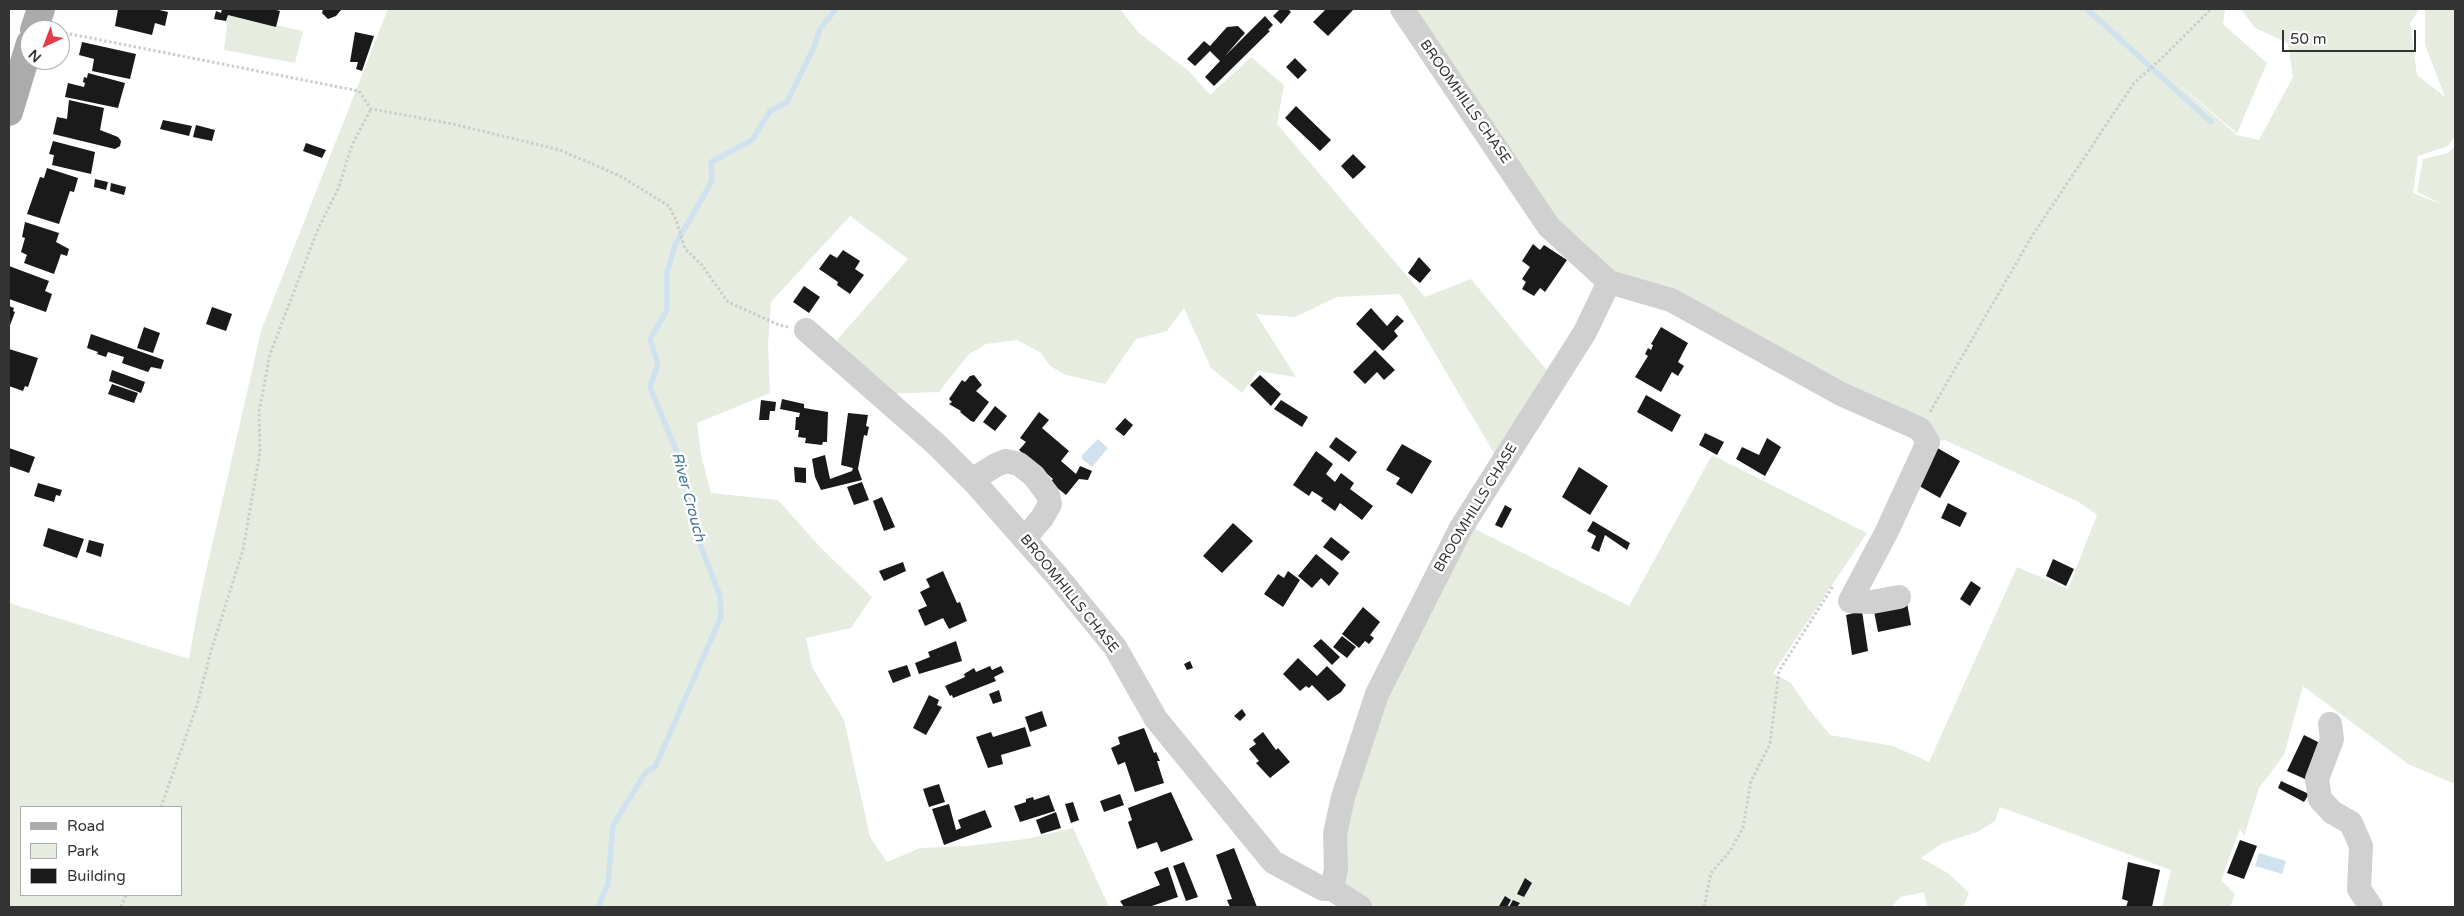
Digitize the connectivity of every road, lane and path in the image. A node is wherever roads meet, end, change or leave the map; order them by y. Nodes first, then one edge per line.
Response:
1 (1402, 9) edge
2 (2211, 9) edge
3 (70, 34) edge
4 (22, 70) edge
5 (2146, 74) dead end
6 (371, 109) junction
7 (9, 112) edge
8 (1609, 282) junction
9 (806, 330) joint
10 (972, 480) junction
11 (1024, 539) junction
12 (1899, 597) dead end
13 (2330, 724) dead end
14 (161, 806) edge
15 (1332, 889) junction
16 (1360, 907) edge
17 (2371, 907) edge

1 - 8 street, BROOMHILLS CHASE
2 - 5 path
3 - 6 path
4 - 7 main road
6 - 9 path
6 - 14 path
8 - 12 street, BROOMHILLS CHASE
8 - 15 street, BROOMHILLS CHASE
9 - 10 street, BROOMHILLS CHASE
10 - 11 street, BROOMHILLS CHASE
10 - 11 street
11 - 15 street, BROOMHILLS CHASE
13 - 17 street
15 - 16 street, BROOMHILLS CHASE

